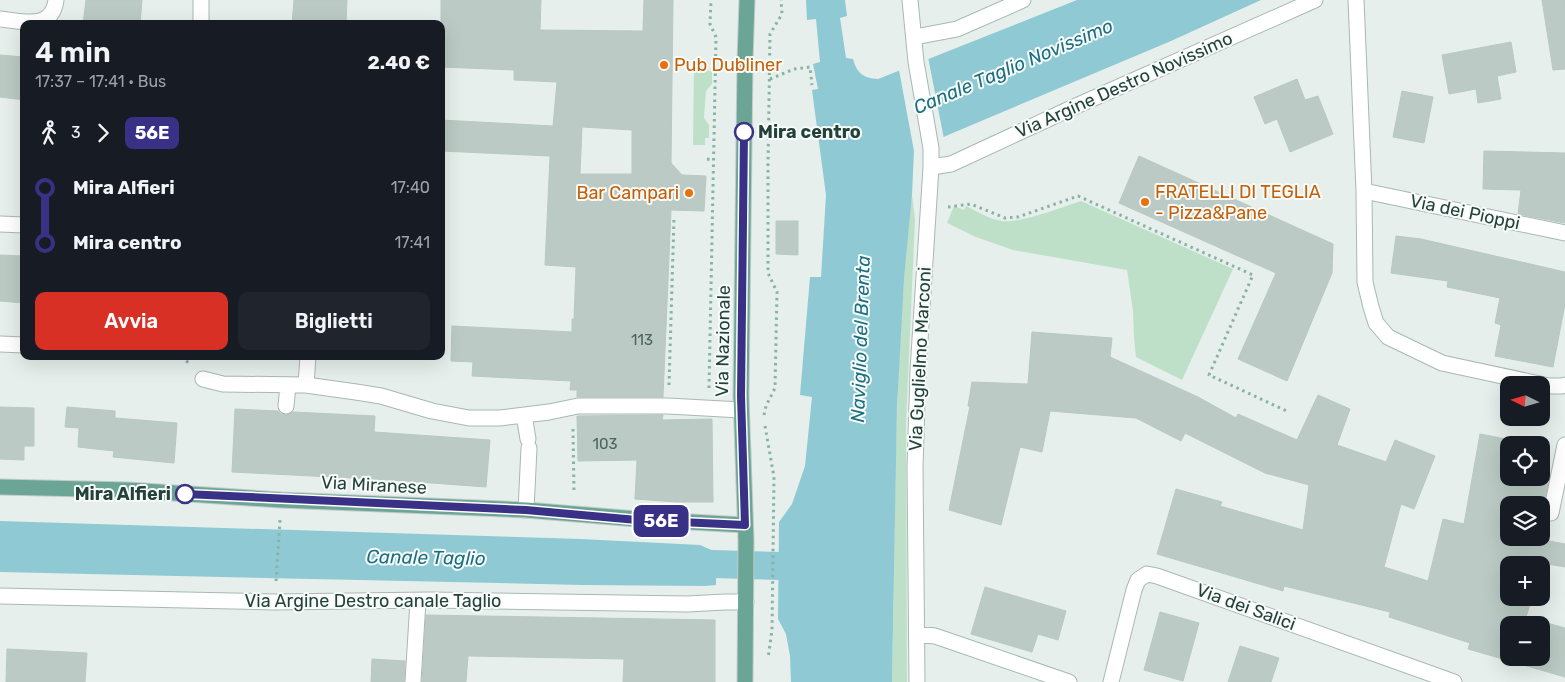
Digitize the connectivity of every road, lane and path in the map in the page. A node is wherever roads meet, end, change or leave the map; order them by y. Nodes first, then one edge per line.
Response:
1 (56, 0) edge
2 (200, 0) edge
3 (711, 0) edge
4 (747, 0) edge
5 (781, 0) edge
6 (910, 0) edge
7 (1022, 0) edge
8 (1315, 0) edge
9 (1356, 0) edge
10 (0, 19) edge
11 (42, 20) edge
12 (201, 20) edge
13 (20, 21) edge
14 (914, 37) junction
15 (770, 79) junction
16 (812, 85) dead end
17 (707, 159) dead end
18 (713, 160) junction
19 (931, 167) junction
20 (1364, 191) junction
21 (943, 208) dead end
22 (674, 218) dead end
23 (0, 224) edge
24 (20, 226) edge
25 (1565, 233) edge
26 (0, 344) edge
27 (20, 345) edge
28 (308, 360) edge
29 (709, 367) dead end
30 (203, 379) dead end
31 (288, 385) junction
32 (306, 385) junction
33 (1565, 385) edge
34 (286, 406) dead end
35 (570, 406) junction
36 (668, 406) junction
37 (741, 410) junction
38 (1289, 412) dead end
39 (524, 415) junction
40 (1565, 445) edge
41 (0, 487) edge
42 (574, 498) dead end
43 (526, 510) junction
44 (1551, 513) dead end
45 (280, 520) dead end
46 (745, 532) junction
47 (276, 584) dead end
48 (0, 596) edge
49 (746, 598) junction
50 (418, 601) junction
51 (917, 634) junction
52 (767, 665) dead end
53 (413, 682) edge
54 (745, 682) edge
55 (917, 682) edge
56 (1069, 682) edge
57 (1111, 682) edge
58 (1454, 682) edge

1 - 11 street
2 - 12 street
3 - 18 path
4 - 37 main road, Via Nazionale
5 - 15 path
6 - 14 street, Via Guglielmo Marconi
7 - 14 street
8 - 19 street, Via Argine Destro Novissimo
9 - 20 street
10 - 13 street
14 - 19 street, Via Guglielmo Marconi
15 - 16 path
15 - 52 path
17 - 18 path
18 - 29 path
19 - 51 street, Via Guglielmo Marconi
20 - 25 street, Via dei Pioppi
20 - 33 street
21 - 38 path
22 - 36 path
23 - 24 street
26 - 27 street
28 - 32 street
30 - 31 street
31 - 32 street
31 - 34 street
32 - 39 street
35 - 36 street
35 - 39 street
35 - 42 path
36 - 37 street
37 - 46 main road, Via Nazionale
39 - 43 street
40 - 44 street
41 - 43 main road, Via Miranese
43 - 46 main road, Via Miranese
45 - 47 path
46 - 49 main road, Via Nazionale
48 - 50 street, Via Argine Destro canale Taglio
49 - 50 street, Via Argine Destro canale Taglio
49 - 54 main road, Via Nazionale
50 - 53 street
51 - 55 street, Via Guglielmo Marconi
51 - 56 street
57 - 58 street, Via dei Salici

